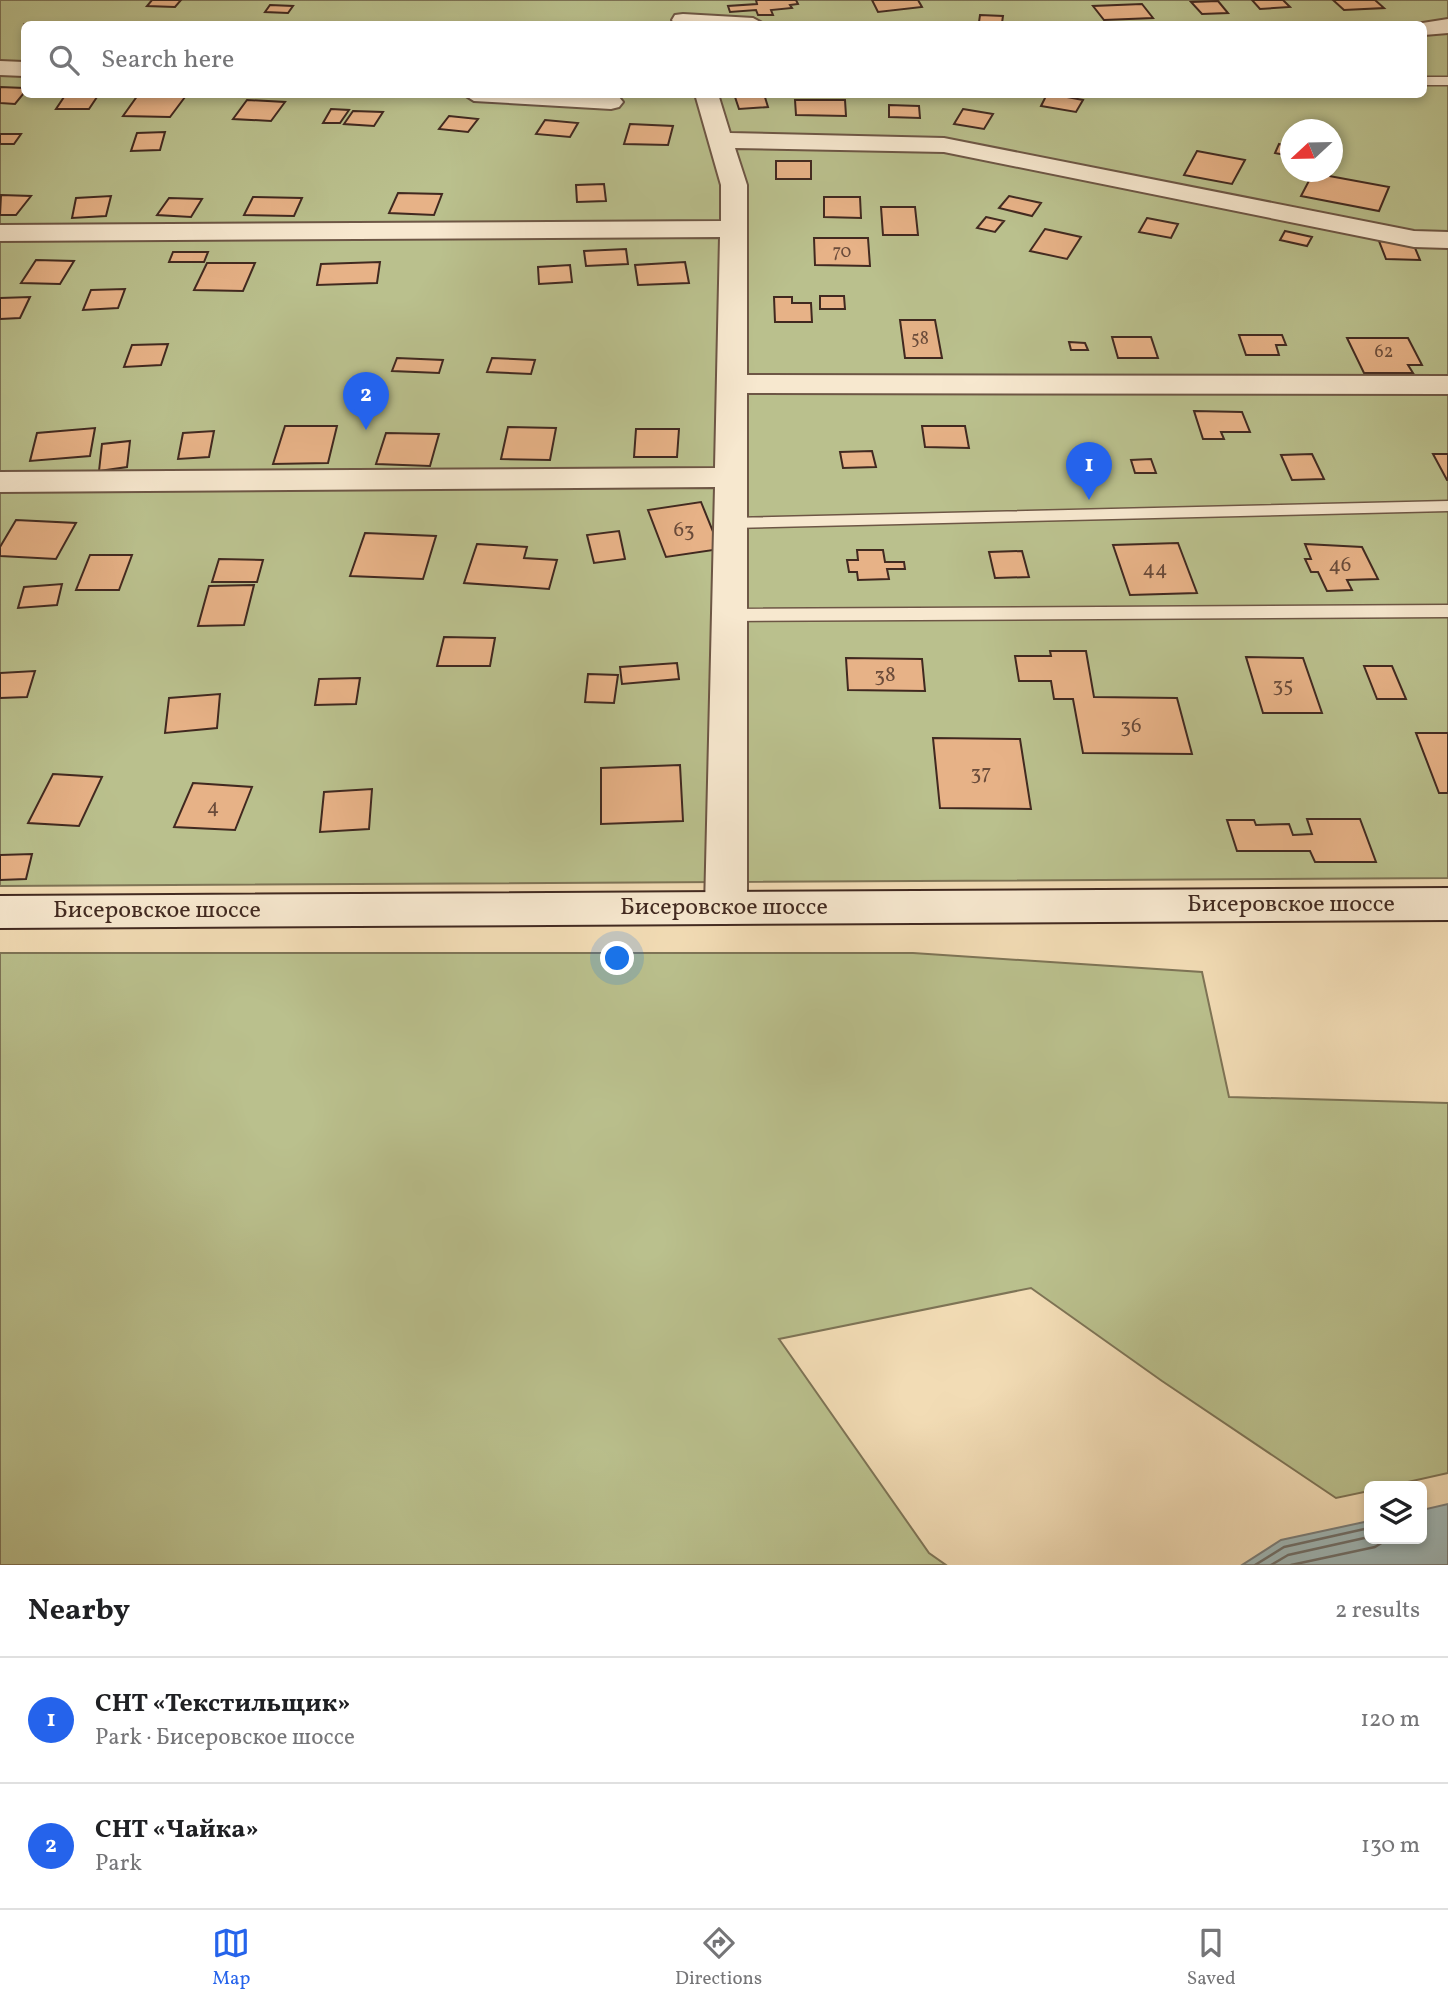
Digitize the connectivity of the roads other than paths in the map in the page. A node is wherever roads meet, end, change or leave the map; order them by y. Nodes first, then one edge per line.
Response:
1 (681, 15) edge
2 (729, 21) edge
3 (1448, 26) edge
4 (1427, 28) edge
5 (0, 68) edge
6 (21, 69) edge
7 (1427, 81) edge
8 (1448, 81) edge
9 (542, 98) edge
10 (707, 98) edge
11 (611, 102) dead end
12 (720, 140) junction
13 (733, 229) junction
14 (0, 233) edge
15 (1448, 240) edge
16 (732, 383) junction
17 (1448, 385) edge
18 (731, 477) junction
19 (0, 482) edge
20 (1448, 506) edge
21 (731, 523) junction
22 (1448, 611) edge
23 (729, 615) junction
24 (1448, 904) edge
25 (726, 908) junction
26 (0, 912) edge

1 - 2 street
3 - 4 street
5 - 6 street
7 - 8 lane
9 - 11 street
10 - 12 street
12 - 13 street
12 - 15 street
13 - 14 street
13 - 16 street
16 - 17 street
16 - 18 street
18 - 19 street
18 - 21 street
20 - 21 lane
21 - 23 street
22 - 23 lane
23 - 25 street
24 - 25 street, Бисеровское шоссе
25 - 26 street, Бисеровское шоссе

